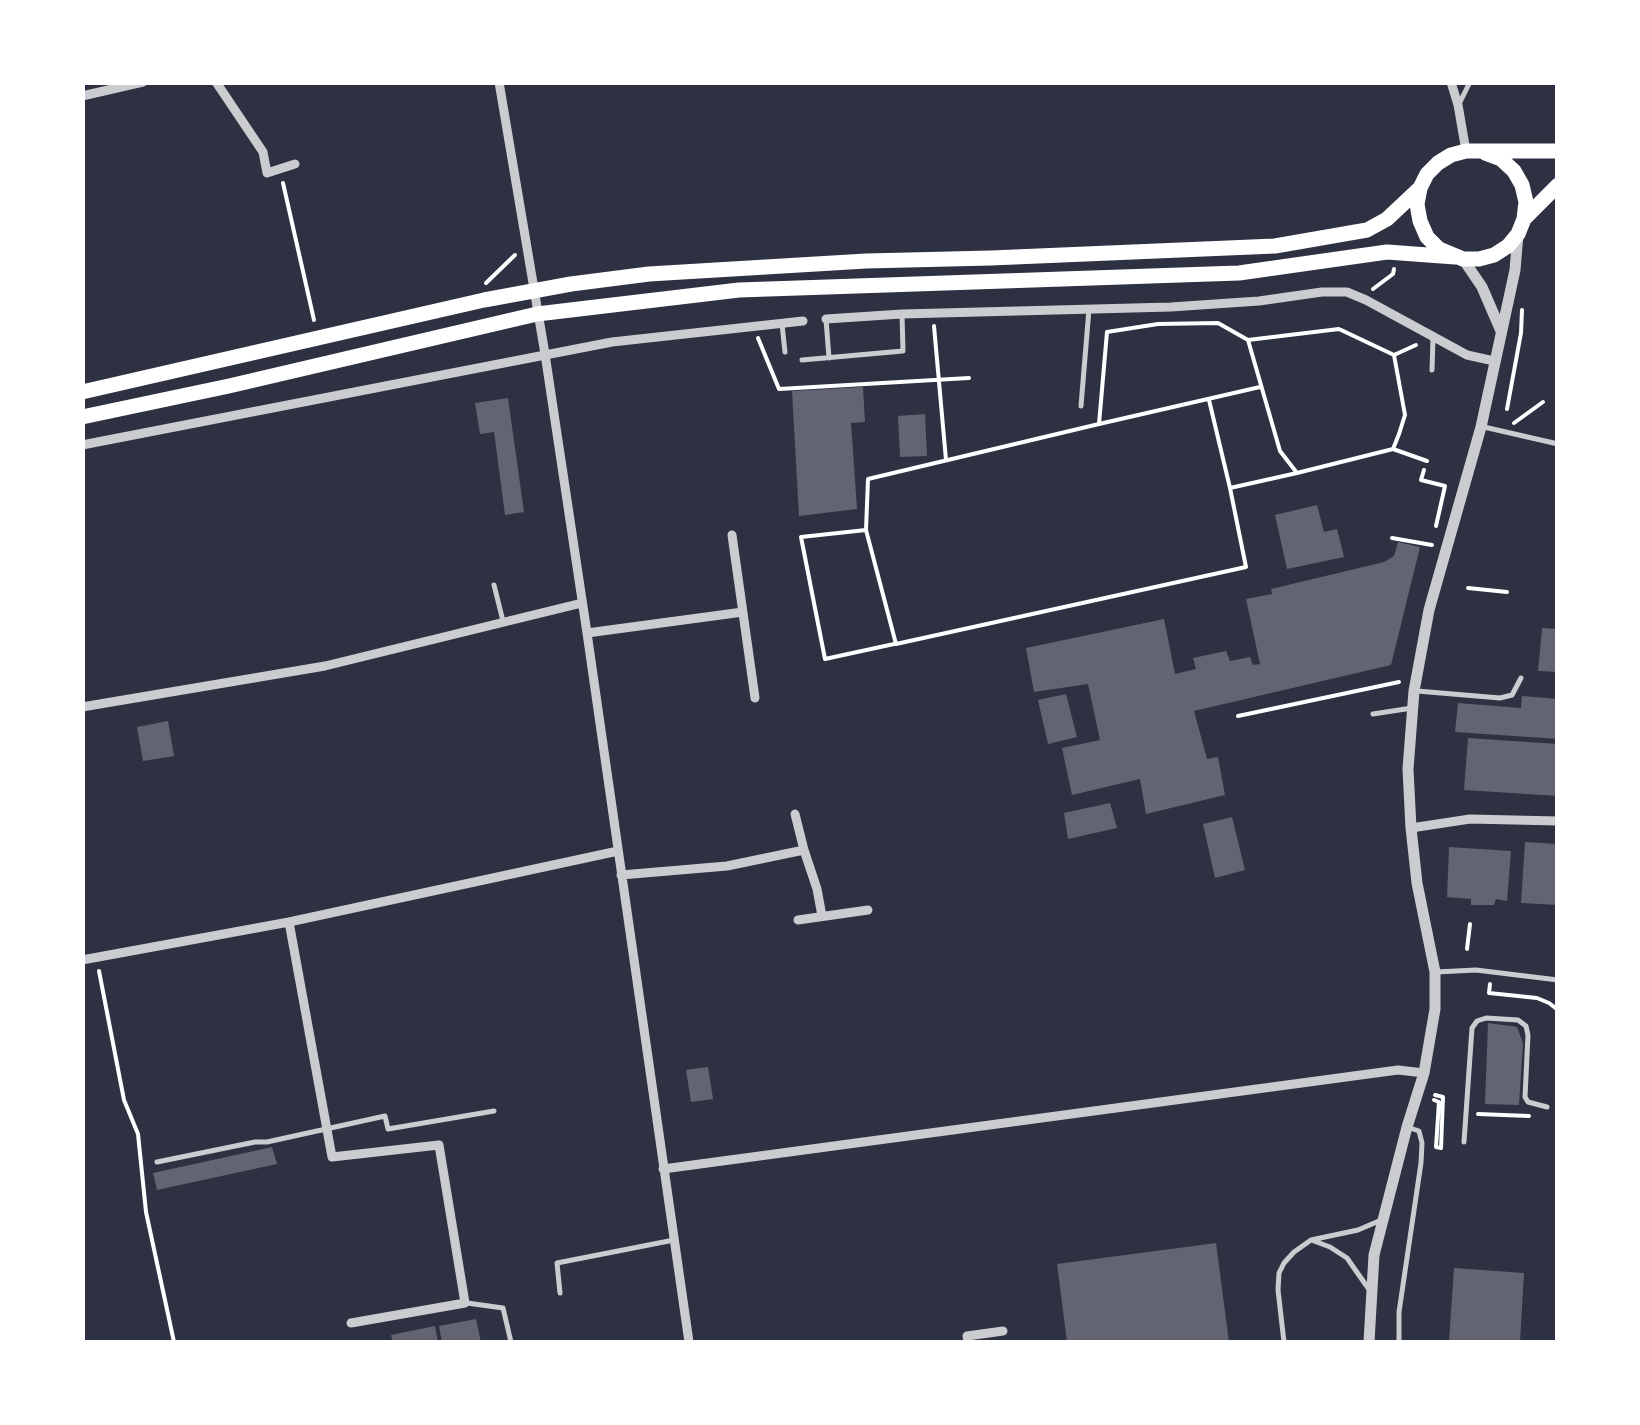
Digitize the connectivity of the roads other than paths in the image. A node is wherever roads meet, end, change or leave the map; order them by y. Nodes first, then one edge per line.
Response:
1 (142, 82) edge
2 (216, 82) edge
3 (499, 82) edge
4 (1451, 82) edge
5 (1470, 82) edge
6 (82, 96) edge
7 (1458, 105) junction
8 (1466, 151) junction
9 (1558, 151) edge
10 (1485, 153) junction
11 (294, 164) dead end
12 (1558, 185) edge
13 (1420, 188) junction
14 (1521, 227) junction
15 (1459, 258) junction
16 (534, 291) junction
17 (1089, 309) junction
18 (537, 314) junction
19 (902, 314) junction
20 (826, 319) joint
21 (802, 322) dead end
22 (782, 324) junction
23 (1500, 330) junction
24 (1433, 337) junction
25 (785, 352) dead end
26 (545, 354) junction
27 (829, 358) junction
28 (802, 360) dead end
29 (1494, 361) junction
30 (1432, 370) dead end
31 (82, 392) edge
32 (1081, 406) dead end
33 (82, 417) edge
34 (1481, 427) junction
35 (82, 444) edge
36 (1558, 444) edge
37 (732, 534) dead end
38 (494, 586) dead end
39 (582, 603) junction
40 (743, 612) junction
41 (504, 622) junction
42 (587, 633) junction
43 (1520, 678) dead end
44 (1415, 685) junction
45 (755, 698) dead end
46 (82, 708) edge
47 (1412, 708) junction
48 (1373, 714) dead end
49 (795, 814) dead end
50 (1558, 821) edge
51 (1411, 828) junction
52 (804, 850) junction
53 (618, 852) junction
54 (621, 874) junction
55 (868, 910) dead end
56 (822, 916) junction
57 (798, 920) dead end
58 (289, 922) junction
59 (82, 960) edge
60 (1435, 972) junction
61 (1558, 980) edge
62 (1424, 1073) junction
63 (1547, 1107) dead end
64 (494, 1110) dead end
65 (1407, 1127) junction
66 (326, 1130) junction
67 (1464, 1142) dead end
68 (158, 1162) dead end
69 (663, 1170) junction
70 (1382, 1220) junction
71 (674, 1240) junction
72 (1311, 1240) junction
73 (1371, 1292) junction
74 (560, 1294) dead end
75 (466, 1303) junction
76 (350, 1323) dead end
77 (1003, 1330) dead end
78 (511, 1342) edge
79 (689, 1342) edge
80 (968, 1342) edge
81 (1284, 1342) edge
82 (1368, 1342) edge
83 (1398, 1342) edge

1 - 6 street
2 - 11 street
3 - 16 street
4 - 7 street
5 - 7 lane
7 - 8 street
8 - 10 main road
8 - 13 main road
9 - 10 main road
10 - 14 main road
12 - 14 main road
13 - 15 main road
13 - 16 main road
14 - 15 main road
14 - 23 street
15 - 18 main road
15 - 23 street
16 - 18 street
16 - 31 main road
17 - 19 street
17 - 24 street
17 - 32 lane
18 - 26 street
18 - 33 main road
19 - 20 street
19 - 27 lane
20 - 27 lane
21 - 22 street
22 - 25 lane
22 - 26 street
23 - 29 street
24 - 29 street
24 - 30 lane
26 - 35 street
26 - 39 street
27 - 28 lane
29 - 34 street
34 - 36 lane
34 - 44 street
37 - 40 street
38 - 41 lane
39 - 41 street
39 - 42 street
40 - 42 street
40 - 45 street
41 - 46 street
42 - 53 street
43 - 44 lane
44 - 47 street
47 - 48 lane
47 - 51 street
49 - 52 street
50 - 51 street
51 - 60 street
52 - 54 street
52 - 56 street
53 - 54 street
53 - 58 street
54 - 69 street
55 - 56 street
56 - 57 street
58 - 59 street
58 - 66 street
60 - 61 lane
60 - 62 street
62 - 65 street
62 - 69 street
63 - 67 lane
64 - 66 lane
65 - 70 street
65 - 83 lane
66 - 68 lane
66 - 75 street
69 - 71 street
70 - 72 lane
70 - 73 street
71 - 74 lane
71 - 79 street
72 - 73 lane
72 - 81 lane
73 - 82 street
75 - 76 street
75 - 78 lane
77 - 80 street

